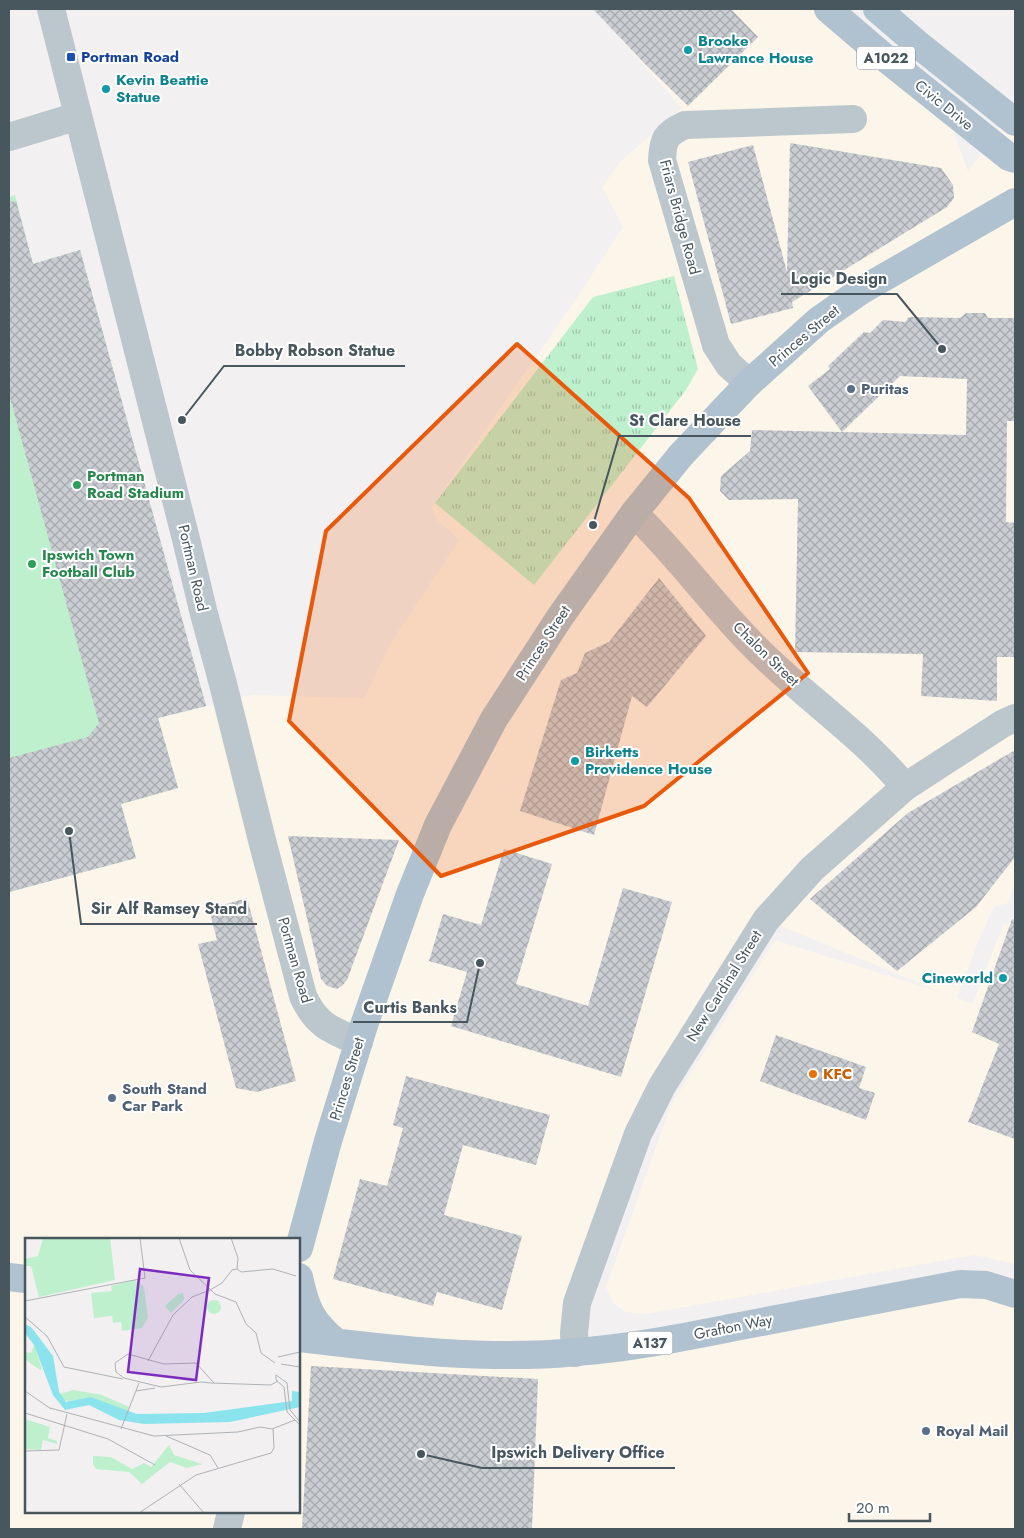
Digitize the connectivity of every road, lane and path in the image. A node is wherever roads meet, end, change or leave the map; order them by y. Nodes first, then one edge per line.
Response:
1 (51, 9) edge
2 (828, 9) edge
3 (877, 9) edge
4 (78, 116) junction
5 (853, 120) dead end
6 (1015, 122) edge
7 (9, 137) edge
8 (1015, 159) edge
9 (1015, 202) edge
10 (749, 382) junction
11 (634, 513) junction
12 (1015, 718) edge
13 (905, 787) junction
14 (359, 1042) junction
15 (300, 1244) edge
16 (9, 1276) edge
17 (25, 1279) edge
18 (300, 1282) edge
19 (1015, 1294) edge
20 (300, 1338) edge
21 (336, 1342) junction
22 (575, 1352) junction
23 (232, 1513) edge
24 (227, 1529) edge

1 - 4 street, Portman Road
2 - 8 main road, Civic Drive / A1022
3 - 6 main road, Civic Drive / A1022
4 - 7 street
4 - 14 street, Portman Road
5 - 10 street, Friars Bridge Road
9 - 10 main road, Princes Street
10 - 11 main road, Princes Street
11 - 13 street, Chalon Street
11 - 14 main road, Princes Street
12 - 13 street, New Cardinal Street
13 - 22 street, New Cardinal Street
14 - 15 main road, Princes Street
16 - 17 main road
18 - 21 main road
19 - 22 main road, Grafton Way / A137
20 - 21 main road, Grafton Way / A137
21 - 22 main road, Grafton Way / A137
23 - 24 street

